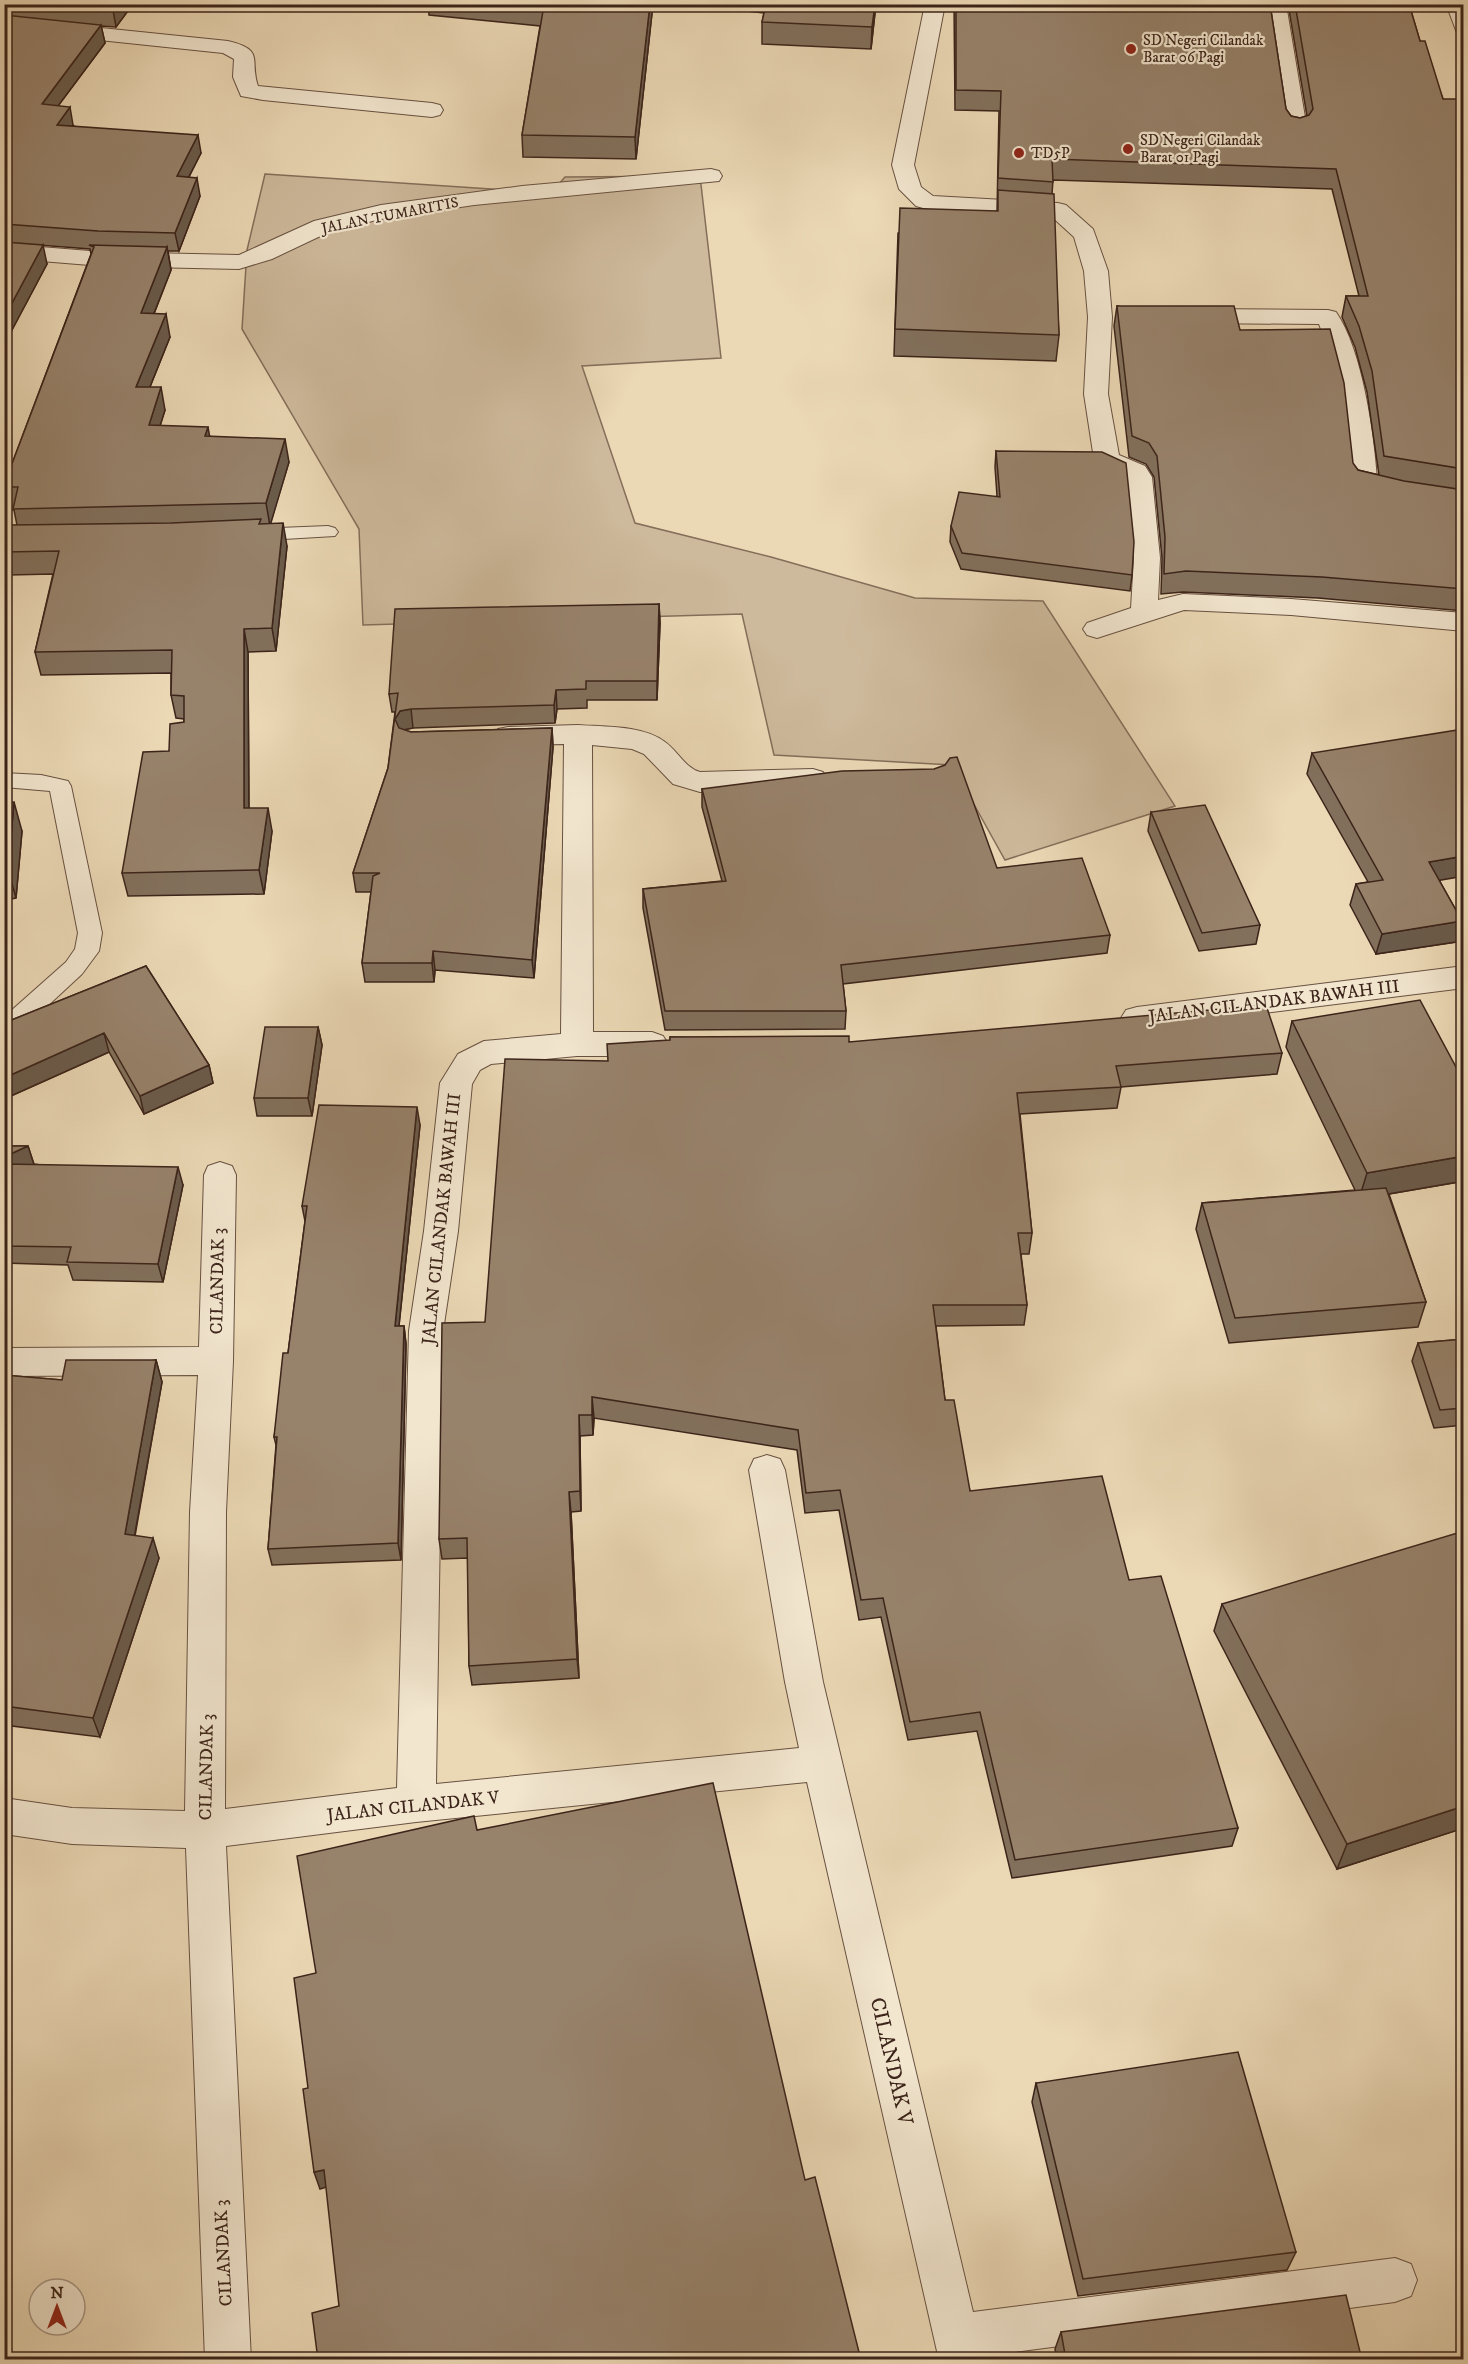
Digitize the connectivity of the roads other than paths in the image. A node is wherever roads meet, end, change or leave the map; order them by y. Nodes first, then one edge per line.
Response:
1 (18, 4) edge
2 (935, 4) edge
3 (1276, 4) edge
4 (1456, 4) edge
5 (4, 22) edge
6 (1464, 29) edge
7 (432, 110) dead end
8 (1296, 129) edge
9 (711, 176) dead end
10 (4, 251) edge
11 (1167, 316) edge
12 (1464, 501) edge
13 (328, 532) dead end
14 (234, 536) edge
15 (1144, 613) junction
16 (1464, 622) edge
17 (1097, 628) dead end
18 (578, 734) junction
19 (484, 737) edge
20 (838, 778) edge
21 (4, 780) edge
22 (1464, 977) edge
23 (1106, 1022) edge
24 (4, 1032) edge
25 (577, 1044) junction
26 (683, 1044) edge
27 (220, 1174) dead end
28 (216, 1361) junction
29 (4, 1362) edge
30 (767, 1470) dead end
31 (822, 1763) junction
32 (416, 1804) junction
33 (4, 1816) edge
34 (205, 1830) junction
35 (1395, 2280) dead end
36 (960, 2348) edge
37 (228, 2360) edge

1 - 5 street
2 - 15 street
3 - 8 street
4 - 6 street
5 - 7 street
9 - 10 street, JALAN TUMARITIS
11 - 12 street
13 - 14 lane
15 - 16 street
15 - 17 street
18 - 19 street
18 - 20 street
18 - 25 street
21 - 24 lane
22 - 23 street, JALAN CILANDAK BAWAH III
25 - 26 street, JALAN CILANDAK BAWAH III
25 - 32 street, JALAN CILANDAK BAWAH III
27 - 28 street, CILANDAK 3
28 - 29 street
28 - 34 street, CILANDAK 3
30 - 31 street, CILANDAK V
31 - 32 street, JALAN CILANDAK V
31 - 36 street, CILANDAK V
32 - 34 street, JALAN CILANDAK V
33 - 34 street, JALAN CILANDAK V
34 - 37 street, CILANDAK 3
35 - 36 street

